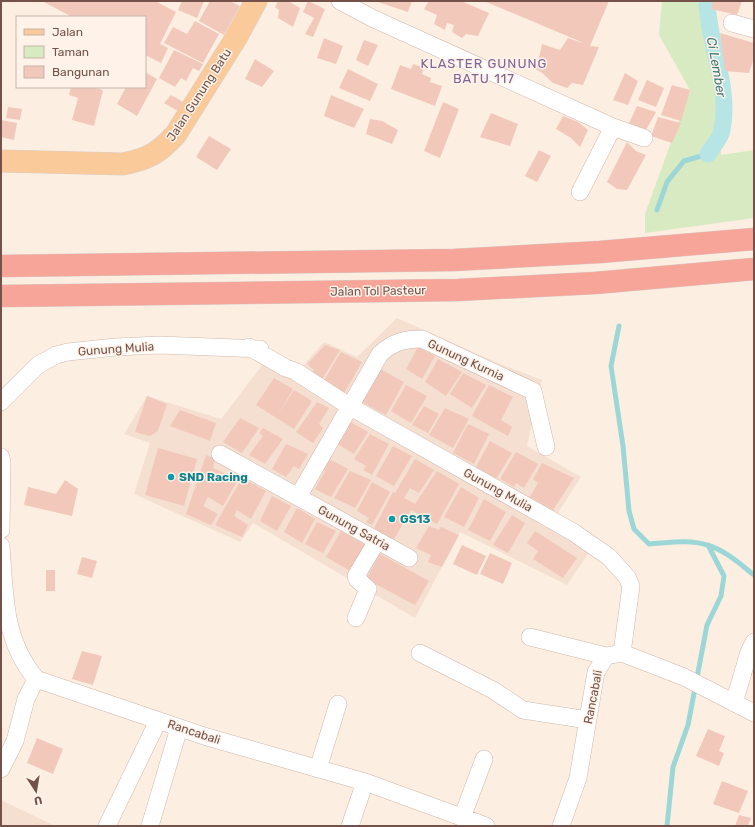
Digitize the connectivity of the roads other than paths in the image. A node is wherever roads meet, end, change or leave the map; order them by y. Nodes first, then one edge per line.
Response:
1 (256, 1) edge
2 (340, 1) edge
3 (732, 23) dead end
4 (754, 29) edge
5 (613, 127) junction
6 (644, 138) dead end
7 (1, 161) edge
8 (580, 192) dead end
9 (754, 239) edge
10 (1, 266) edge
11 (754, 269) edge
12 (1, 296) edge
13 (1, 402) edge
14 (349, 406) junction
15 (546, 447) dead end
16 (220, 454) dead end
17 (1, 457) edge
18 (298, 497) junction
19 (1, 530) edge
20 (377, 541) junction
21 (1, 546) edge
22 (409, 558) dead end
23 (356, 618) dead end
24 (530, 637) dead end
25 (754, 642) edge
26 (420, 653) dead end
27 (622, 653) junction
28 (606, 656) junction
29 (36, 679) junction
30 (734, 703) junction
31 (338, 704) dead end
32 (754, 713) edge
33 (588, 720) junction
34 (158, 721) junction
35 (180, 728) junction
36 (484, 759) dead end
37 (318, 769) junction
38 (1, 770) edge
39 (365, 782) junction
40 (462, 818) junction
41 (482, 825) edge
42 (107, 826) edge
43 (150, 826) edge
44 (350, 826) edge
45 (561, 826) edge

1 - 7 main road, Jalan Gunung Batu
2 - 5 street
3 - 4 street
5 - 6 street
5 - 8 street
9 - 10 highway
11 - 12 highway, Jalan Tol Pasteur
13 - 14 street, Gunung Mulia
14 - 15 street, Gunung Kurnia
14 - 18 street
14 - 27 street, Gunung Mulia
16 - 18 street, Gunung Satria
17 - 19 street
18 - 20 street, Gunung Satria
20 - 22 street, Gunung Satria
20 - 23 street
21 - 29 street
24 - 28 street
25 - 30 street
26 - 33 street
27 - 28 street, Rancabali
27 - 30 street
28 - 33 street, Rancabali
29 - 34 street, Rancabali
29 - 38 street
30 - 32 street
31 - 37 street
33 - 45 street, Rancabali
34 - 35 street, Rancabali
34 - 42 street
35 - 37 street, Rancabali
35 - 43 street
36 - 40 street
37 - 39 street, Rancabali
39 - 40 street, Rancabali
39 - 44 street
40 - 41 street, Rancabali

